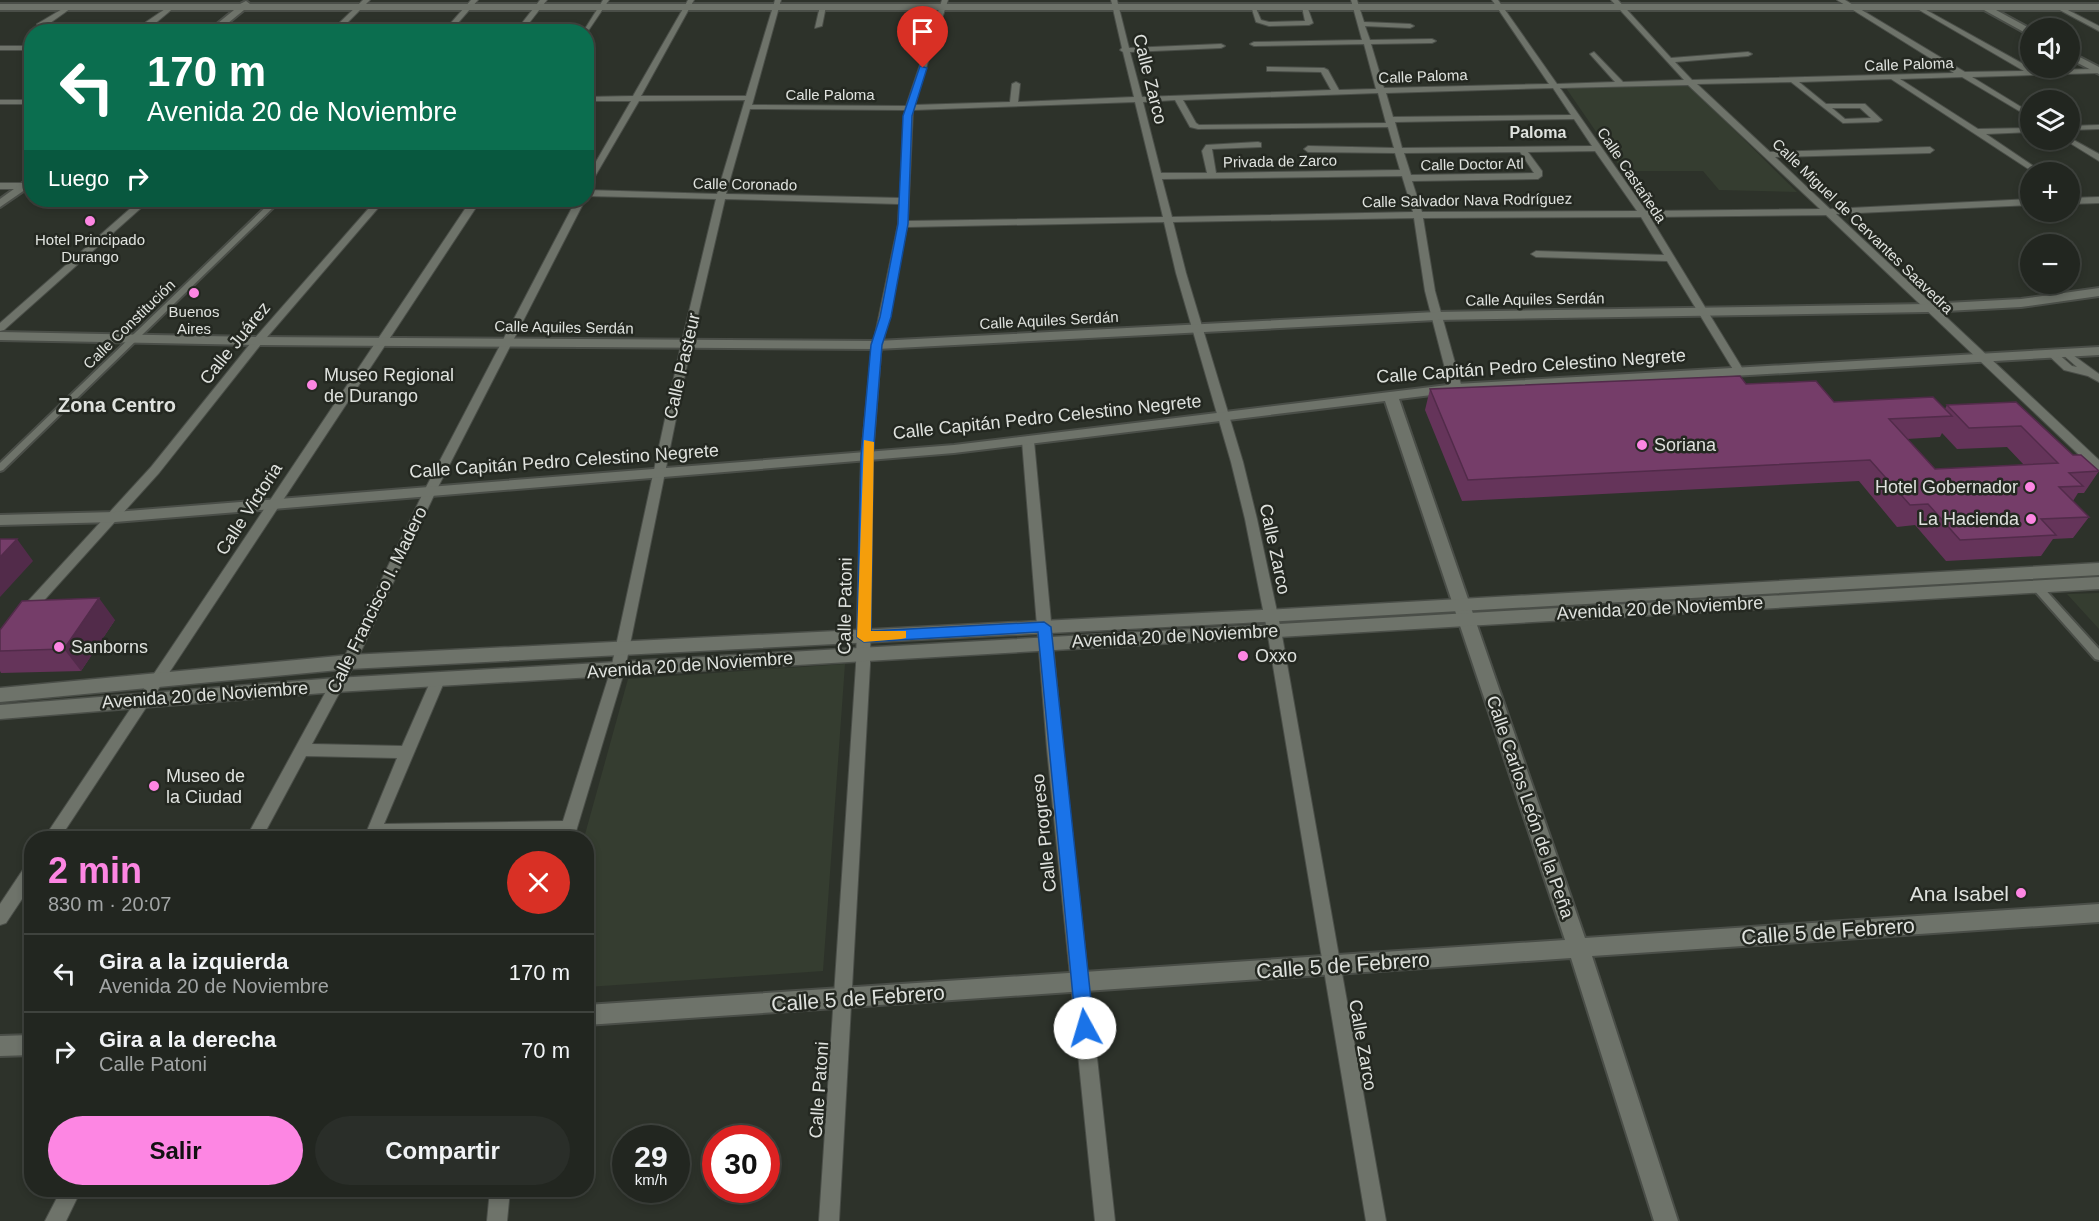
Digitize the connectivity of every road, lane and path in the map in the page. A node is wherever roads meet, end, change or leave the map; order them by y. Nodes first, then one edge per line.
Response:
1 (16, 0) edge
2 (1840, 0) edge
3 (1974, 0) edge
4 (248, 3) edge
5 (364, 3) edge
6 (472, 3) edge
7 (542, 3) edge
8 (604, 3) edge
9 (689, 3) edge
10 (777, 3) edge
11 (944, 3) edge
12 (1114, 3) edge
13 (1355, 3) edge
14 (1497, 4) edge
15 (1618, 4) edge
16 (71, 6) junction
17 (173, 6) junction
18 (824, 6) junction
19 (1253, 7) junction
20 (1305, 7) junction
21 (1852, 7) junction
22 (1917, 7) junction
23 (1985, 7) junction
24 (2058, 7) junction
25 (2099, 7) edge
26 (2, 9) edge
27 (43, 24) edge
28 (149, 24) dead end
29 (221, 24) edge
30 (342, 24) edge
31 (453, 24) edge
32 (525, 24) edge
33 (591, 24) edge
34 (1362, 24) junction
35 (818, 26) dead end
36 (1410, 26) dead end
37 (2020, 27) edge
38 (2099, 29) edge
39 (1366, 41) junction
40 (1432, 41) dead end
41 (1254, 44) dead end
42 (1221, 46) dead end
43 (0, 48) edge
44 (24, 48) edge
45 (1125, 50) junction
46 (1594, 54) dead end
47 (1748, 54) dead end
48 (1670, 60) junction
49 (2080, 61) edge
50 (2020, 66) edge
51 (1270, 69) dead end
52 (2099, 71) edge
53 (2080, 72) edge
54 (2020, 74) edge
55 (1965, 76) junction
56 (1894, 78) junction
57 (1794, 81) junction
58 (1690, 82) junction
59 (1016, 84) dead end
60 (1621, 84) junction
61 (1553, 86) junction
62 (1380, 91) junction
63 (1336, 92) junction
64 (594, 99) edge
65 (635, 99) junction
66 (1136, 99) junction
67 (1177, 99) junction
68 (0, 102) edge
69 (24, 102) edge
70 (750, 103) junction
71 (1014, 104) junction
72 (1824, 106) junction
73 (910, 108) junction
74 (2020, 109) edge
75 (1575, 117) junction
76 (1388, 123) junction
77 (2099, 127) edge
78 (2080, 128) edge
79 (2020, 130) edge
80 (1976, 132) junction
81 (1258, 145) dead end
82 (2080, 147) edge
83 (1598, 148) junction
84 (1308, 149) dead end
85 (1397, 150) junction
86 (1523, 150) junction
87 (1930, 150) dead end
88 (1766, 155) junction
89 (2099, 158) edge
90 (2022, 162) edge
91 (594, 174) edge
92 (1212, 175) junction
93 (1156, 176) junction
94 (1405, 176) junction
95 (24, 184) edge
96 (0, 186) edge
97 (24, 187) edge
98 (594, 194) edge
99 (721, 196) junction
100 (2099, 200) edge
101 (902, 201) junction
102 (2080, 201) edge
103 (2020, 203) edge
104 (0, 204) edge
105 (137, 207) edge
106 (270, 207) edge
107 (374, 207) edge
108 (471, 207) edge
109 (577, 207) edge
110 (1643, 213) junction
111 (1826, 213) junction
112 (1418, 215) junction
113 (1167, 219) junction
114 (903, 224) junction
115 (1536, 254) dead end
116 (1670, 258) junction
117 (2099, 292) edge
118 (1927, 308) junction
119 (1704, 314) junction
120 (1436, 316) junction
121 (0, 328) edge
122 (1196, 328) junction
123 (0, 336) edge
124 (132, 340) junction
125 (258, 341) junction
126 (506, 342) junction
127 (379, 343) junction
128 (686, 345) junction
129 (877, 345) junction
130 (2099, 351) edge
131 (2059, 353) junction
132 (1980, 357) junction
133 (1739, 371) junction
134 (2095, 376) edge
135 (1456, 388) junction
136 (1390, 394) junction
137 (1224, 416) junction
138 (1028, 441) junction
139 (867, 456) junction
140 (2098, 465) edge
141 (0, 468) edge
142 (658, 474) junction
143 (430, 491) junction
144 (277, 503) junction
145 (115, 517) junction
146 (0, 520) edge
147 (2099, 569) edge
148 (2099, 584) edge
149 (2037, 587) junction
150 (1464, 612) junction
151 (1272, 623) junction
152 (15, 625) edge
153 (1045, 635) junction
154 (864, 645) junction
155 (623, 649) junction
156 (2099, 656) edge
157 (349, 662) junction
158 (618, 669) junction
159 (159, 680) junction
160 (438, 680) junction
161 (336, 685) junction
162 (0, 695) edge
163 (145, 699) junction
164 (0, 712) edge
165 (302, 750) junction
166 (406, 752) junction
167 (57, 831) edge
168 (258, 831) edge
169 (374, 831) edge
170 (568, 831) edge
171 (24, 882) edge
172 (2099, 913) edge
173 (0, 918) edge
174 (1579, 950) junction
175 (1331, 965) junction
176 (1080, 982) junction
177 (845, 999) junction
178 (594, 1015) edge
179 (24, 1045) edge
180 (0, 1046) edge
181 (67, 1197) edge
182 (499, 1197) edge
183 (55, 1221) edge
184 (497, 1221) edge
185 (829, 1221) edge
186 (1105, 1221) edge
187 (1376, 1221) edge
188 (1666, 1221) edge

1 - 26 street
2 - 21 street
3 - 23 street
4 - 5 street
4 - 17 street
4 - 29 street
5 - 6 street
5 - 30 street
6 - 7 street
6 - 31 street
7 - 8 street
7 - 32 street
8 - 9 street
8 - 33 street
9 - 10 street
9 - 65 street
10 - 18 street
10 - 70 street, Calle Pasteur
11 - 12 street
11 - 18 street
11 - 73 street, Calle Patoni
12 - 19 street
12 - 45 street, Calle Zarco
13 - 14 street
13 - 20 street
13 - 34 street
14 - 15 street
14 - 61 street, Calle Castañeda
15 - 21 street
15 - 48 street, Calle Miguel de Cervantes Saavedra
16 - 17 street
16 - 26 street
16 - 27 street
17 - 28 street
18 - 35 street
19 - 20 street
19 - 20 street
21 - 22 street
21 - 55 street
22 - 23 street
22 - 50 street
23 - 24 street
23 - 37 street
24 - 25 street
24 - 38 street
34 - 36 street
34 - 39 street
39 - 40 street
39 - 41 street
39 - 62 street
42 - 45 street
43 - 44 street
45 - 66 street, Calle Zarco
46 - 60 street
47 - 48 street
48 - 58 street, Calle Miguel de Cervantes Saavedra
49 - 52 street
51 - 63 street
52 - 53 street, Calle Paloma
54 - 55 street, Calle Paloma
55 - 56 street, Calle Paloma
55 - 74 street
56 - 57 street, Calle Paloma
56 - 80 street
57 - 58 street, Calle Paloma
57 - 72 street
58 - 60 street, Calle Paloma
58 - 88 street, Calle Miguel de Cervantes Saavedra
59 - 71 street
60 - 61 street, Calle Paloma
61 - 62 street, Calle Paloma
61 - 75 street, Calle Castañeda
62 - 63 street, Calle Paloma
62 - 76 street
63 - 67 street, Calle Paloma
64 - 65 street, Calle Paloma
65 - 70 street, Calle Paloma
65 - 91 street
66 - 67 street, Calle Paloma
66 - 71 street, Calle Paloma
66 - 93 street, Calle Zarco
67 - 76 street
68 - 69 street
70 - 73 street, Calle Paloma
70 - 99 street, Calle Pasteur
71 - 73 street, Calle Paloma
72 - 72 street
73 - 101 street, Calle Patoni
75 - 76 street
75 - 83 street, Calle Castañeda
76 - 85 street
77 - 78 street
79 - 80 street
80 - 90 street
81 - 92 street
82 - 89 street
83 - 86 street
83 - 110 street, Calle Castañeda
84 - 85 street
85 - 86 street
85 - 94 street
86 - 94 street, Calle Doctor Atl
87 - 88 street
88 - 111 street, Calle Miguel de Cervantes Saavedra
92 - 93 street, Privada de Zarco
92 - 94 street, Privada de Zarco
93 - 113 street, Calle Zarco
94 - 112 street
95 - 96 street
97 - 104 street
98 - 99 street, Calle Coronado
99 - 101 street, Calle Coronado
99 - 128 street, Calle Pasteur
100 - 102 street
101 - 114 street, Calle Patoni
103 - 111 street, Calle Salvador Nava Rodríguez
105 - 121 street
106 - 124 street, Calle Constitución
107 - 125 street, Calle Juárez
108 - 127 street, Calle Victoria
109 - 126 street, Calle Francisco I. Madero
110 - 111 street, Calle Salvador Nava Rodríguez
110 - 112 street, Calle Salvador Nava Rodríguez
110 - 116 street, Calle Castañeda
111 - 118 street, Calle Miguel de Cervantes Saavedra
112 - 113 street, Calle Salvador Nava Rodríguez
112 - 120 street
113 - 114 street, Calle Salvador Nava Rodríguez
113 - 122 street, Calle Zarco
114 - 129 street, Calle Patoni
115 - 116 street
116 - 119 street, Calle Castañeda
117 - 118 street, Calle Aquiles Serdán
118 - 119 street, Calle Aquiles Serdán
118 - 132 street, Calle Miguel de Cervantes Saavedra
119 - 120 street, Calle Aquiles Serdán
119 - 133 street, Calle Castañeda
120 - 122 street, Calle Aquiles Serdán
120 - 135 street
122 - 129 street, Calle Aquiles Serdán
122 - 137 street, Calle Zarco
123 - 124 street, Calle Aquiles Serdán
124 - 125 street, Calle Aquiles Serdán
124 - 141 street, Calle Constitución
125 - 127 street, Calle Aquiles Serdán
125 - 145 street, Calle Juárez
126 - 127 street, Calle Aquiles Serdán
126 - 128 street, Calle Aquiles Serdán
126 - 143 street, Calle Francisco I. Madero
127 - 144 street, Calle Victoria
128 - 129 street, Calle Aquiles Serdán
128 - 142 street, Calle Pasteur
129 - 139 street, Calle Patoni
130 - 131 street, Calle Capitán Pedro Celestino Negrete
131 - 132 street, Calle Capitán Pedro Celestino Negrete
131 - 134 street
132 - 133 street, Calle Capitán Pedro Celestino Negrete
132 - 140 street, Calle Miguel de Cervantes Saavedra
133 - 135 street, Calle Capitán Pedro Celestino Negrete
135 - 136 street, Calle Capitán Pedro Celestino Negrete
136 - 137 street, Calle Capitán Pedro Celestino Negrete
136 - 150 street, Calle Carlos León de la Peña
137 - 138 street, Calle Capitán Pedro Celestino Negrete
137 - 151 street, Calle Zarco
138 - 139 street, Calle Capitán Pedro Celestino Negrete
138 - 153 street, Calle Progreso
139 - 142 street, Calle Capitán Pedro Celestino Negrete
139 - 154 street, Calle Patoni
142 - 143 street, Calle Capitán Pedro Celestino Negrete
142 - 155 street, Calle Pasteur
143 - 144 street, Calle Capitán Pedro Celestino Negrete
143 - 157 street, Calle Francisco I. Madero
144 - 145 street, Calle Capitán Pedro Celestino Negrete
144 - 159 street, Calle Victoria
145 - 146 street, Calle Capitán Pedro Celestino Negrete
145 - 152 street, Calle Juárez
147 - 150 main road, Avenida 20 de Noviembre
148 - 149 main road, Avenida 20 de Noviembre
149 - 150 main road, Avenida 20 de Noviembre
149 - 156 street
150 - 151 main road, Avenida 20 de Noviembre
150 - 174 street, Calle Carlos León de la Peña
151 - 153 main road, Avenida 20 de Noviembre
151 - 175 street, Calle Zarco
153 - 154 main road, Avenida 20 de Noviembre
153 - 176 street, Calle Progreso
154 - 155 main road, Avenida 20 de Noviembre
154 - 158 main road, Avenida 20 de Noviembre
154 - 177 street, Calle Patoni
155 - 157 main road, Avenida 20 de Noviembre
155 - 158 street, Calle Pasteur
157 - 159 main road, Avenida 20 de Noviembre
157 - 161 street, Calle Francisco I. Madero
158 - 160 main road, Avenida 20 de Noviembre
158 - 170 street, Calle Pasteur
159 - 162 main road, Avenida 20 de Noviembre
159 - 163 street, Calle Victoria
160 - 161 main road, Avenida 20 de Noviembre
160 - 166 street
161 - 163 main road, Avenida 20 de Noviembre
161 - 165 street, Calle Francisco I. Madero
163 - 164 main road, Avenida 20 de Noviembre
163 - 167 street, Calle Victoria
165 - 166 street
165 - 168 street, Calle Francisco I. Madero
166 - 169 street
171 - 173 street
172 - 174 street, Calle 5 de Febrero
174 - 175 street, Calle 5 de Febrero
174 - 188 street, Calle Carlos León de la Peña
175 - 176 street, Calle 5 de Febrero
175 - 187 street, Calle Zarco
176 - 177 street, Calle 5 de Febrero
176 - 186 street, Calle Progreso
177 - 178 street, Calle 5 de Febrero
177 - 185 street, Calle Patoni
179 - 180 street
181 - 183 street
182 - 184 street

